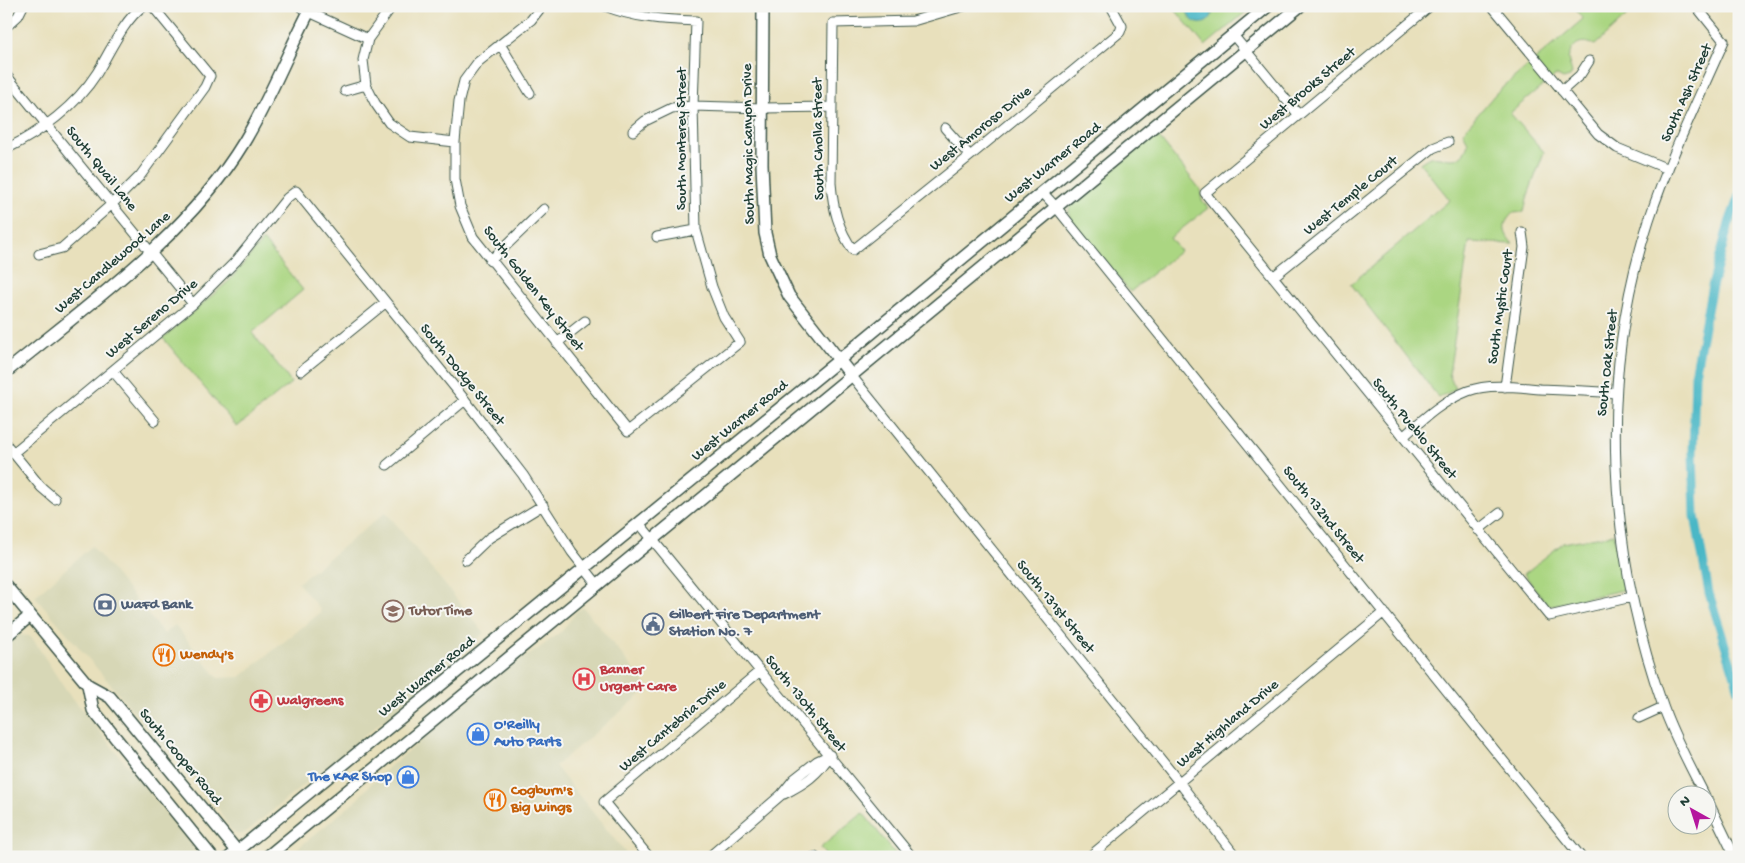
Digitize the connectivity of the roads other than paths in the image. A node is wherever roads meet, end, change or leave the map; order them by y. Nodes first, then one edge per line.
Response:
1 (23, 6) edge
2 (143, 6) edge
3 (151, 6) edge
4 (392, 6) edge
5 (542, 6) edge
6 (605, 6) edge
7 (763, 6) edge
8 (964, 6) edge
9 (1111, 6) edge
10 (1268, 6) edge
11 (1300, 6) edge
12 (1430, 6) edge
13 (1492, 6) edge
14 (1696, 6) edge
15 (307, 8) edge
16 (6, 27) edge
17 (1233, 35) junction
18 (368, 39) junction
19 (500, 44) junction
20 (1246, 51) junction
21 (1589, 61) dead end
22 (6, 74) edge
23 (366, 85) junction
24 (1562, 90) junction
25 (345, 91) dead end
26 (530, 93) dead end
27 (693, 106) junction
28 (832, 107) junction
29 (763, 108) junction
30 (1298, 114) junction
31 (47, 124) junction
32 (945, 128) dead end
33 (633, 131) dead end
34 (455, 142) junction
35 (1448, 142) dead end
36 (6, 149) edge
37 (970, 156) junction
38 (1668, 169) junction
39 (296, 191) joint
40 (1042, 192) junction
41 (1205, 193) joint
42 (112, 204) junction
43 (1056, 207) junction
44 (544, 210) dead end
45 (696, 230) junction
46 (1522, 232) dead end
47 (657, 237) dead end
48 (853, 250) joint
49 (151, 253) junction
50 (39, 254) dead end
51 (490, 261) junction
52 (1273, 277) junction
53 (385, 303) junction
54 (194, 304) junction
55 (585, 321) dead end
56 (557, 343) junction
57 (839, 360) junction
58 (113, 371) junction
59 (301, 371) dead end
60 (6, 372) edge
61 (851, 375) junction
62 (1505, 386) junction
63 (1616, 393) junction
64 (465, 400) junction
65 (155, 421) dead end
66 (628, 431) joint
67 (1403, 437) junction
68 (6, 444) edge
69 (13, 453) junction
70 (387, 465) dead end
71 (55, 499) dead end
72 (543, 505) junction
73 (1500, 513) dead end
74 (639, 523) junction
75 (1478, 530) junction
76 (652, 539) junction
77 (466, 560) dead end
78 (584, 568) junction
79 (597, 584) junction
80 (6, 586) edge
81 (1632, 597) junction
82 (1384, 612) junction
83 (30, 616) junction
84 (6, 636) edge
85 (760, 671) junction
86 (456, 673) junction
87 (88, 685) junction
88 (472, 686) junction
89 (1664, 707) junction
90 (1639, 718) dead end
91 (830, 756) junction
92 (1179, 782) junction
93 (1700, 786) edge
94 (1718, 822) edge
95 (237, 855) edge
96 (212, 857) edge
97 (267, 857) edge
98 (649, 857) edge
99 (710, 857) edge
100 (912, 857) edge
101 (1089, 857) edge
102 (1236, 857) edge
103 (1581, 857) edge
104 (1735, 857) edge

1 - 16 street
2 - 31 street
3 - 42 street
4 - 18 street
5 - 19 street, South Golden Key Street
6 - 27 street, South Monterey Street
7 - 29 main road, South Magic Canyon Drive
8 - 28 street, South Cholla Street
9 - 37 street, West Amoroso Drive
10 - 17 main road, West Warner Road
11 - 20 main road
12 - 30 street, West Brooks Street
13 - 24 street
14 - 38 street, South Ash Street
15 - 18 street
15 - 49 main road, West Candlewood Lane
17 - 20 street
17 - 40 main road, West Warner Road
18 - 23 street
19 - 26 street
19 - 34 street, South Golden Key Street
20 - 30 street
20 - 43 main road
21 - 24 street
22 - 31 street, South Quail Lane
23 - 25 street
23 - 34 street
24 - 38 street
27 - 29 street
27 - 33 street
27 - 45 street, South Monterey Street
28 - 29 street
28 - 48 street, South Cholla Street
29 - 57 main road, South Magic Canyon Drive
30 - 41 street, West Brooks Street
31 - 36 street
31 - 42 street, South Quail Lane
32 - 37 street
34 - 51 street, South Golden Key Street
35 - 52 street, West Temple Court
37 - 48 street, West Amoroso Drive
38 - 63 street, South Oak Street
39 - 53 street, South Dodge Street
39 - 54 street, West Sereno Drive
40 - 43 street, South 132nd Street
40 - 57 main road, West Warner Road
41 - 52 street, South Pueblo Street
42 - 49 street, South Quail Lane
42 - 50 street
43 - 61 main road
43 - 82 street, South 132nd Street
44 - 51 street
45 - 47 street
45 - 66 street, South Monterey Street
46 - 62 street, South Mystic Court
49 - 54 street, South Quail Lane
49 - 60 main road, West Candlewood Lane
51 - 56 street, South Golden Key Street
52 - 67 street, South Pueblo Street
53 - 59 street
53 - 64 street, South Dodge Street
54 - 58 street, West Sereno Drive
55 - 56 street
56 - 66 street, South Golden Key Street
57 - 61 main road, South Magic Canyon Drive
57 - 74 main road, West Warner Road
58 - 65 street
58 - 69 street, West Sereno Drive
61 - 76 main road
61 - 92 street, South 131st Street
62 - 63 street
62 - 67 street
63 - 81 street, South Oak Street
64 - 70 street
64 - 72 street, South Dodge Street
67 - 75 street, South Pueblo Street
68 - 69 street
69 - 71 street
72 - 77 street
72 - 78 street, South Dodge Street
73 - 75 street
74 - 76 street, South 130th Street
74 - 78 main road, West Warner Road
75 - 81 street, South Pueblo Street
76 - 79 main road
76 - 85 street, South 130th Street
78 - 79 street, South Dodge Street
78 - 86 main road, West Warner Road
79 - 88 main road
80 - 83 main road, South Cooper Road
81 - 89 street, South Oak Street
82 - 92 street, West Highland Drive
82 - 103 street, South 132nd Street
83 - 84 main road
83 - 87 main road, South Cooper Road
85 - 91 street, South 130th Street
85 - 98 street, West Cantebria Drive
86 - 88 main road
86 - 95 main road, West Warner Road
87 - 95 main road, South Cooper Road
87 - 96 main road, South Cooper Road
88 - 97 main road
89 - 90 street
89 - 93 street, South Oak Street
91 - 99 street
91 - 100 street, South 130th Street
92 - 101 street, West Highland Drive
92 - 102 street, South 131st Street
94 - 104 street

